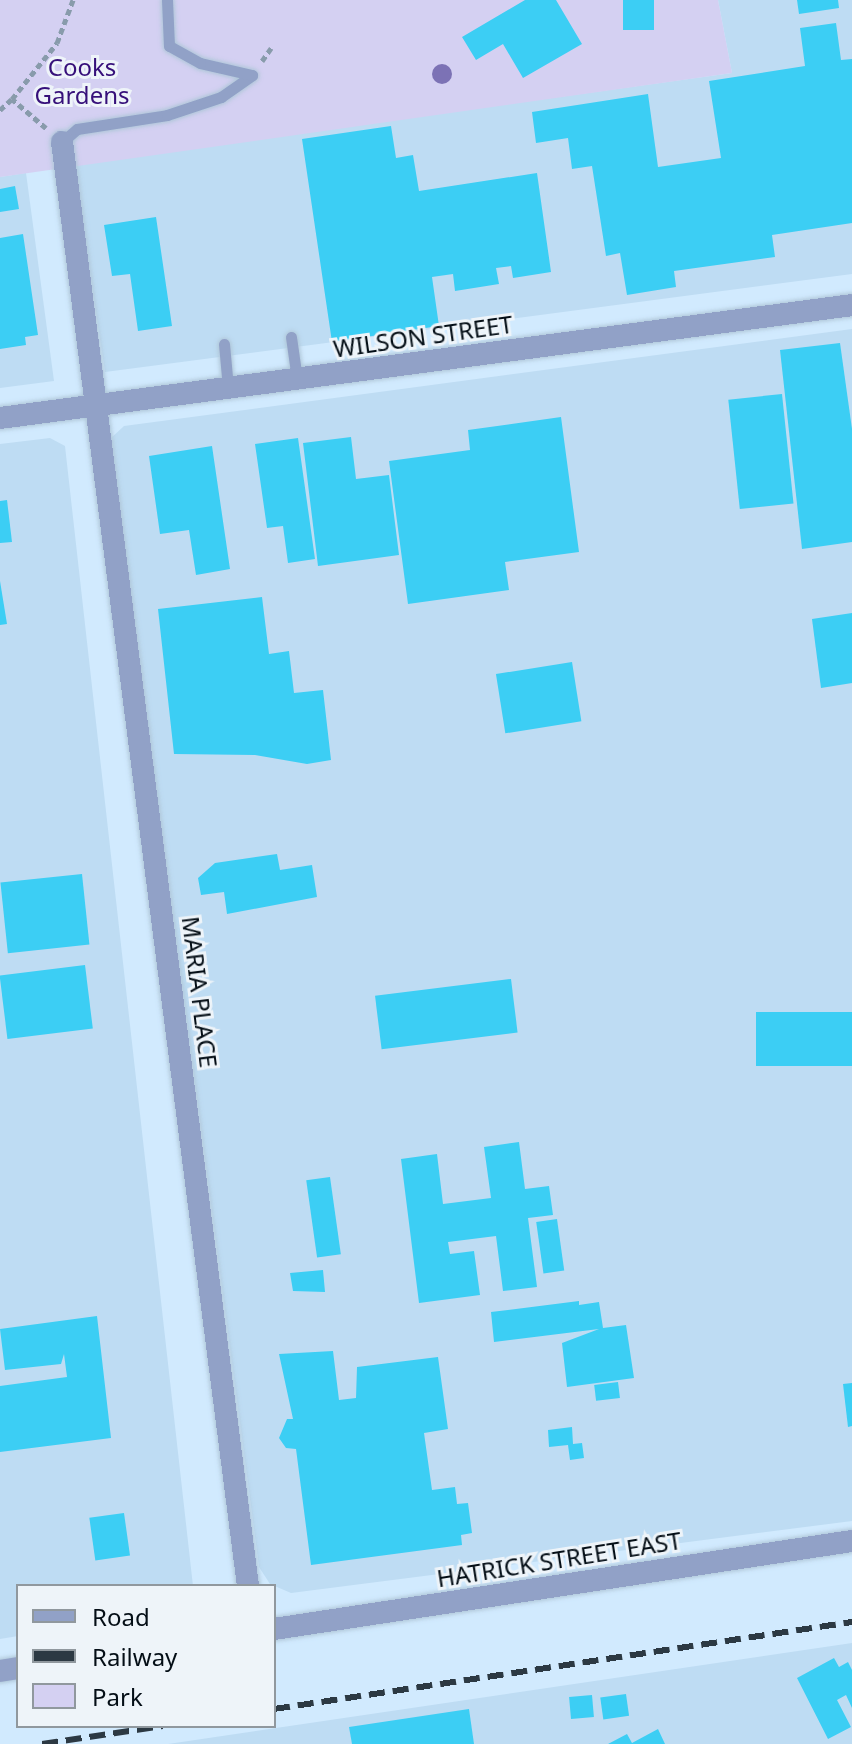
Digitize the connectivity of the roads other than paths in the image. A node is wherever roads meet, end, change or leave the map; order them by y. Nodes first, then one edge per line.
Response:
1 (167, 0) edge
2 (62, 142) joint
3 (852, 305) edge
4 (291, 337) dead end
5 (224, 344) dead end
6 (297, 379) junction
7 (228, 388) junction
8 (97, 405) junction
9 (0, 418) edge
10 (852, 1541) edge
11 (248, 1584) edge
12 (276, 1629) edge

1 - 2 lane
2 - 8 street, MARIA PLACE
3 - 6 street, WILSON STREET
4 - 6 lane
5 - 7 lane
6 - 7 street, WILSON STREET
7 - 8 street, WILSON STREET
8 - 9 street, WILSON STREET
8 - 11 street, MARIA PLACE
10 - 12 street, HATRICK STREET EAST

